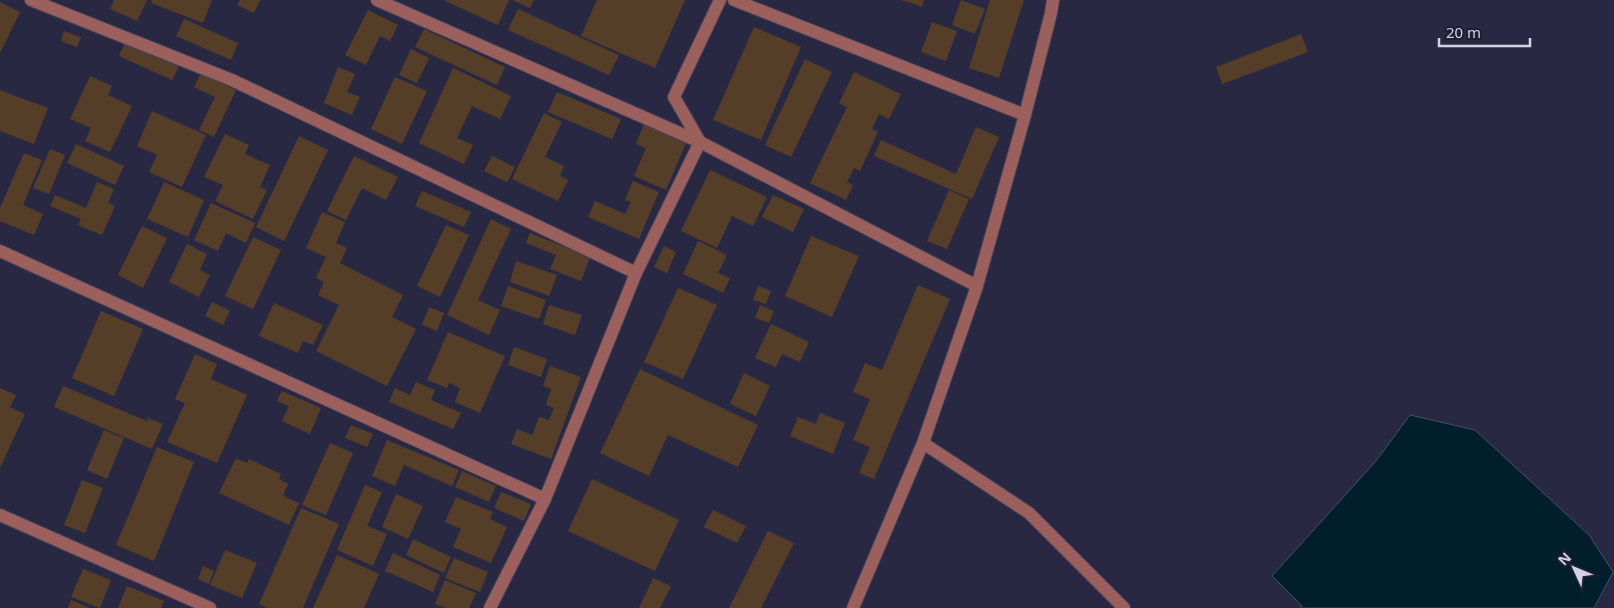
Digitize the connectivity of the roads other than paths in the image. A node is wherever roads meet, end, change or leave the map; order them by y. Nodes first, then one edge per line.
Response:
1 (31, 0) edge
2 (377, 0) edge
3 (720, 0) edge
4 (734, 0) edge
5 (1053, 0) edge
6 (1024, 116) junction
7 (700, 142) junction
8 (0, 251) edge
9 (636, 273) junction
10 (977, 286) junction
11 (923, 443) junction
12 (545, 499) junction
13 (0, 515) edge
14 (210, 608) edge
15 (490, 608) edge
16 (853, 608) edge
17 (1124, 608) edge

1 - 9 street
2 - 7 street
3 - 7 street
4 - 6 street
5 - 6 street
6 - 10 street
7 - 9 street
7 - 10 street
8 - 12 street
9 - 12 street
10 - 11 street
11 - 16 street
11 - 17 street
12 - 15 street
13 - 14 street

